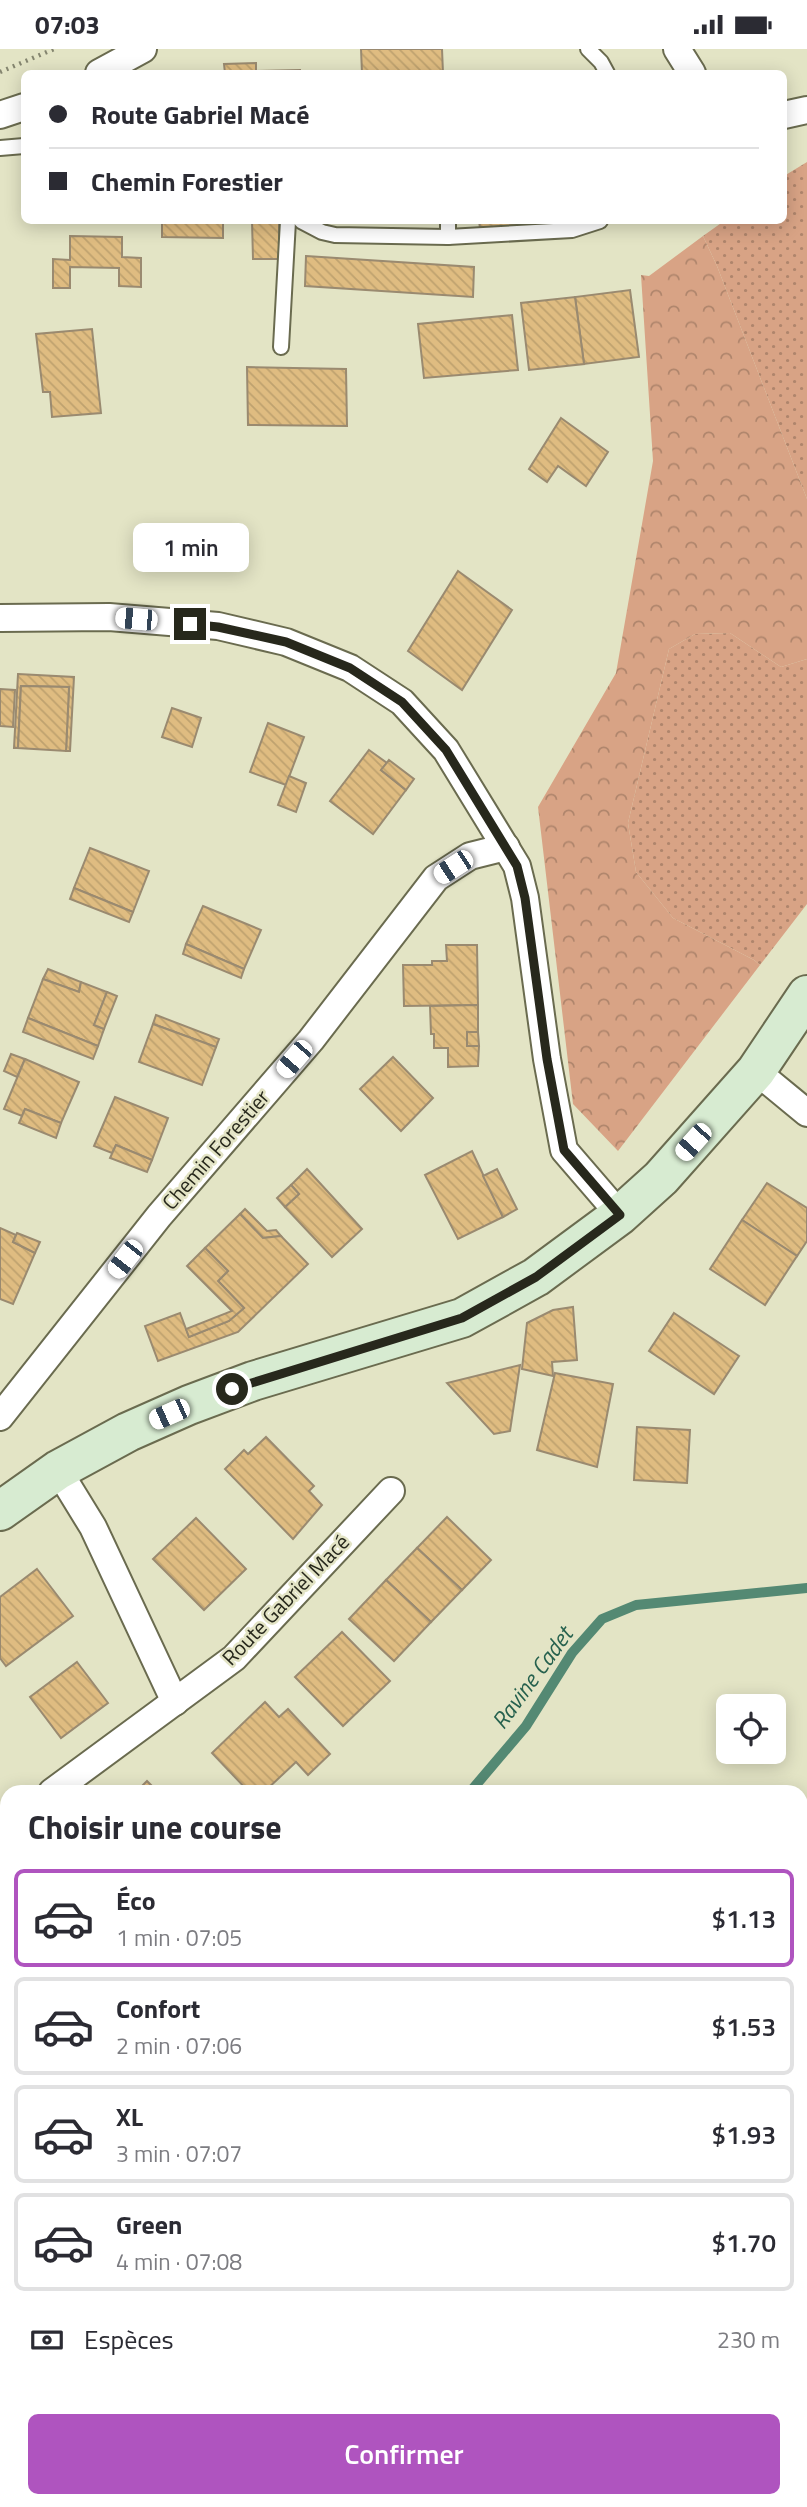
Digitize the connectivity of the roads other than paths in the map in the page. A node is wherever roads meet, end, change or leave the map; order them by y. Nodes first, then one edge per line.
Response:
1 (142, 49) edge
2 (588, 49) edge
3 (677, 49) edge
4 (104, 70) edge
5 (605, 70) edge
6 (690, 70) edge
7 (21, 108) edge
8 (807, 110) edge
9 (787, 114) edge
10 (0, 115) edge
11 (21, 146) edge
12 (0, 148) edge
13 (288, 224) edge
14 (307, 224) edge
15 (447, 224) edge
16 (591, 224) edge
17 (336, 228) edge
18 (448, 237) junction
19 (281, 347) dead end
20 (0, 618) edge
21 (506, 847) junction
22 (807, 995) edge
23 (756, 1071) junction
24 (807, 1113) edge
25 (620, 1215) junction
26 (0, 1417) edge
27 (58, 1469) junction
28 (391, 1492) dead end
29 (0, 1511) edge
30 (175, 1702) junction
31 (62, 1785) edge

1 - 4 street
2 - 5 lane
3 - 6 street
7 - 10 street
8 - 9 street
11 - 12 lane
13 - 19 lane
14 - 17 lane
15 - 18 lane
16 - 18 lane
17 - 18 lane
20 - 21 street
21 - 25 street
21 - 26 street, Chemin Forestier
22 - 23 main road
23 - 24 street
23 - 25 main road
25 - 27 main road
27 - 29 main road
27 - 30 street
28 - 30 street, Route Gabriel Macé
30 - 31 street, Route Gabriel Macé

